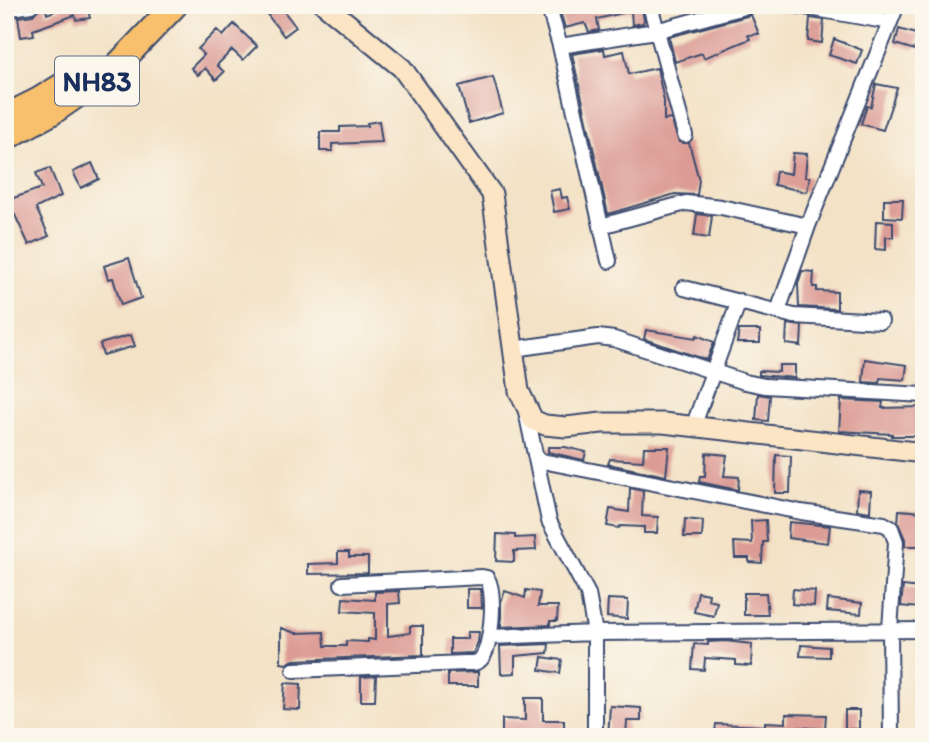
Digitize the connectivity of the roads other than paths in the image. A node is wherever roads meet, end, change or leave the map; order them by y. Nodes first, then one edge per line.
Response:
1 (31, 5) edge
2 (151, 5) edge
3 (175, 5) edge
4 (325, 5) edge
5 (548, 5) edge
6 (650, 5) edge
7 (751, 5) edge
8 (793, 5) edge
9 (897, 5) edge
10 (5, 9) edge
11 (890, 22) junction
12 (656, 32) junction
13 (560, 46) junction
14 (5, 117) edge
15 (685, 135) dead end
16 (5, 138) edge
17 (601, 226) junction
18 (808, 226) junction
19 (609, 261) dead end
20 (684, 288) dead end
21 (739, 301) junction
22 (778, 311) junction
23 (880, 321) dead end
24 (513, 349) junction
25 (714, 372) junction
26 (924, 395) edge
27 (524, 399) junction
28 (694, 427) junction
29 (924, 453) edge
30 (537, 460) junction
31 (342, 584) dead end
32 (890, 629) junction
33 (924, 630) edge
34 (595, 633) junction
35 (489, 636) junction
36 (294, 670) dead end
37 (595, 737) edge
38 (891, 737) edge

1 - 10 street
2 - 14 highway
3 - 16 highway, NH83
4 - 24 street
5 - 13 street
6 - 12 street
7 - 12 street
8 - 11 street
9 - 11 street
11 - 18 street
12 - 13 street
12 - 15 street
13 - 17 street
17 - 18 street
17 - 19 street
18 - 22 street
20 - 21 street
21 - 22 street
21 - 25 street
22 - 23 street
24 - 25 street
24 - 27 street
25 - 26 street
25 - 28 street
27 - 28 street
27 - 30 street
28 - 29 street
30 - 32 street
30 - 34 street
31 - 35 street
32 - 33 street
32 - 34 street
32 - 38 street
34 - 35 street
34 - 37 street
35 - 36 street

